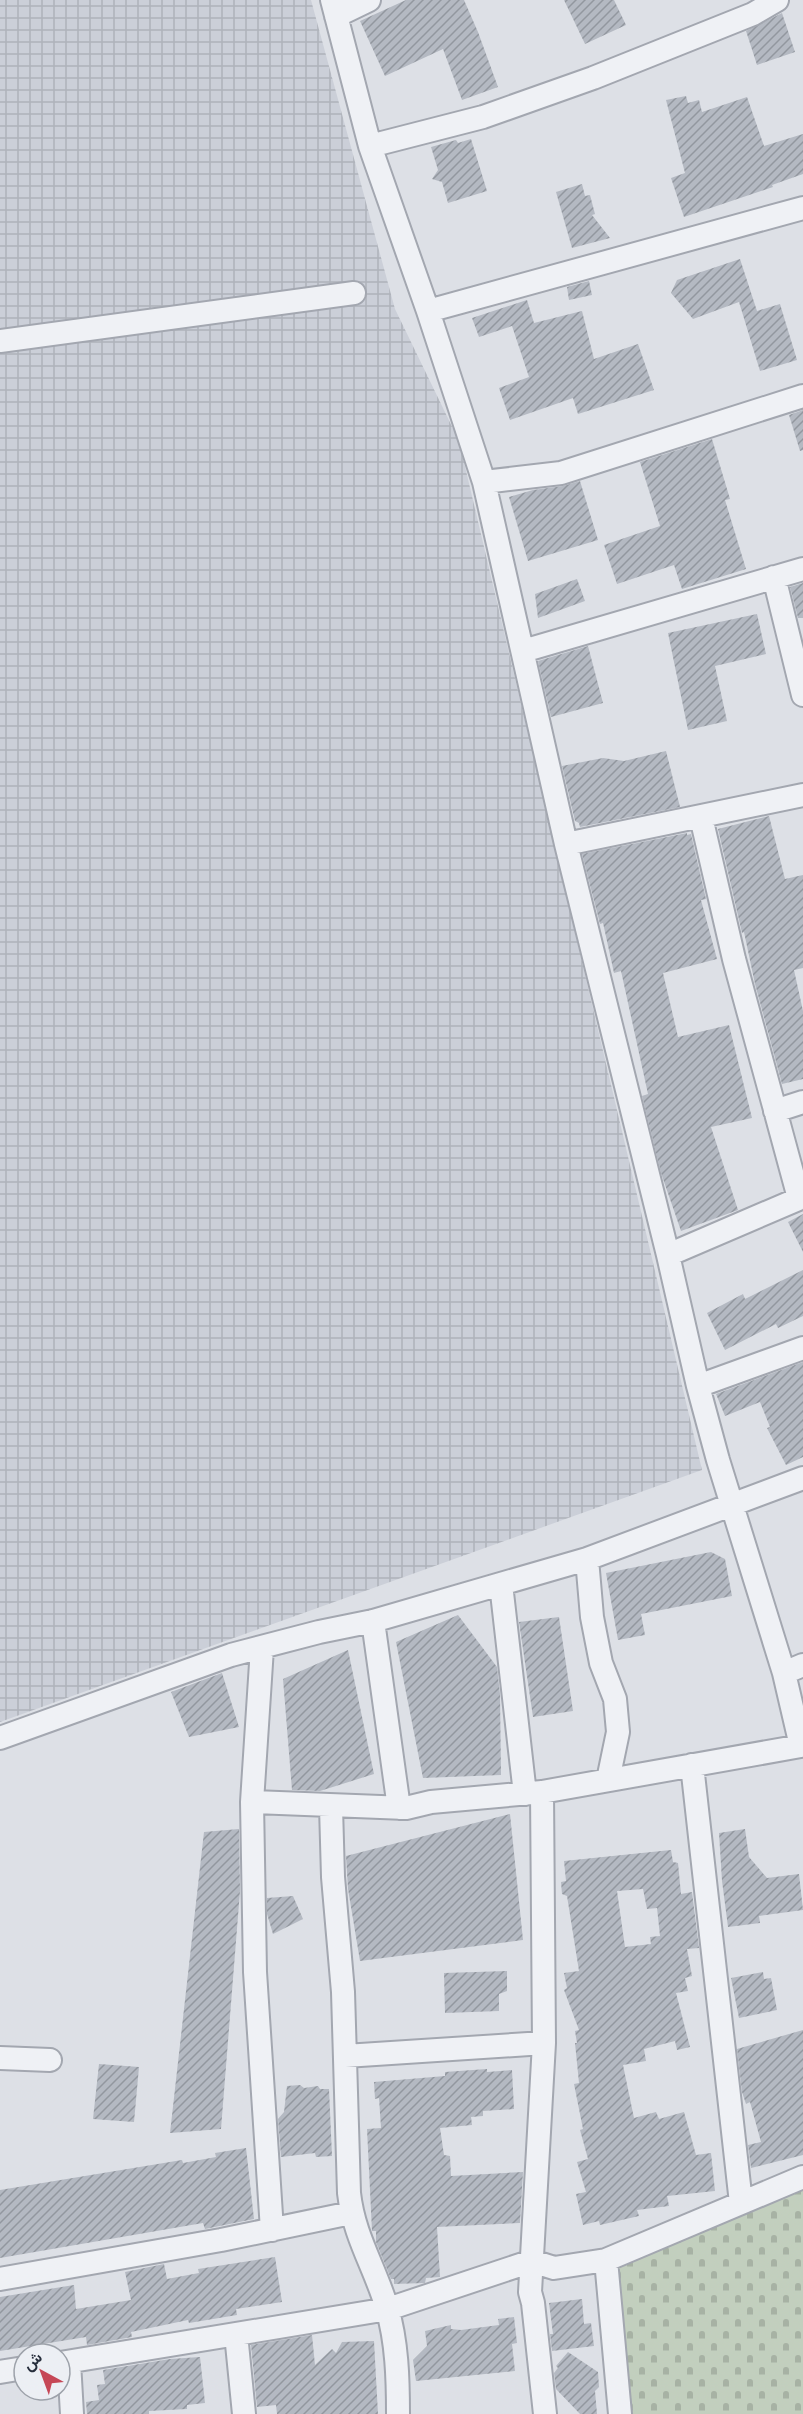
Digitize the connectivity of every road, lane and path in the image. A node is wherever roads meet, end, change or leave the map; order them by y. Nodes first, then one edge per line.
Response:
1 (369, 0) edge
2 (777, 0) edge
3 (334, 8) edge
4 (370, 146) junction
5 (803, 208) edge
6 (354, 293) dead end
7 (428, 311) junction
8 (0, 341) edge
9 (803, 396) edge
10 (484, 482) junction
11 (803, 569) edge
12 (774, 577) junction
13 (523, 651) junction
14 (803, 695) edge
15 (803, 795) edge
16 (701, 817) junction
17 (566, 844) junction
18 (803, 1102) edge
19 (775, 1112) junction
20 (801, 1198) edge
21 (668, 1255) junction
22 (803, 1348) edge
23 (698, 1386) junction
24 (803, 1478) edge
25 (732, 1506) junction
26 (587, 1559) junction
27 (501, 1584) junction
28 (373, 1621) junction
29 (262, 1648) junction
30 (793, 1669) edge
31 (0, 1738) edge
32 (802, 1749) edge
33 (692, 1765) junction
34 (608, 1780) junction
35 (533, 1793) junction
36 (252, 1802) junction
37 (332, 1807) junction
38 (399, 1808) junction
39 (544, 2043) junction
40 (345, 2056) junction
41 (0, 2058) edge
42 (50, 2060) dead end
43 (803, 2177) edge
44 (741, 2203) junction
45 (351, 2213) junction
46 (272, 2230) junction
47 (606, 2260) junction
48 (532, 2261) junction
49 (0, 2279) edge
50 (387, 2309) junction
51 (236, 2334) junction
52 (72, 2361) edge
53 (244, 2414) edge
54 (398, 2414) edge
55 (545, 2414) edge
56 (621, 2414) edge

1 - 3 street
2 - 4 street
3 - 4 street
4 - 7 street
5 - 7 street
6 - 8 street
7 - 10 street
9 - 10 street
10 - 13 street
11 - 12 street
12 - 13 street
12 - 14 street
13 - 17 street
15 - 16 street
16 - 17 street
16 - 19 street
17 - 21 street
18 - 19 street
19 - 20 street
20 - 21 street
21 - 23 street
22 - 23 street
23 - 25 street
24 - 25 street
25 - 26 street
25 - 30 street
26 - 27 street
26 - 34 street
27 - 28 street
27 - 35 street
28 - 29 street
28 - 38 street
29 - 31 street
29 - 36 street
30 - 32 street
32 - 33 street
33 - 34 street
33 - 44 street
34 - 35 street
35 - 38 street
35 - 39 street
36 - 37 street
36 - 46 street
37 - 38 street
37 - 40 street
39 - 40 street
39 - 48 street
40 - 45 street
41 - 42 street
43 - 44 street
44 - 47 street
45 - 46 street
45 - 50 street
46 - 49 street
47 - 48 street
47 - 56 street
48 - 50 street
48 - 55 street
50 - 51 street
50 - 54 street
51 - 52 street
51 - 53 street

